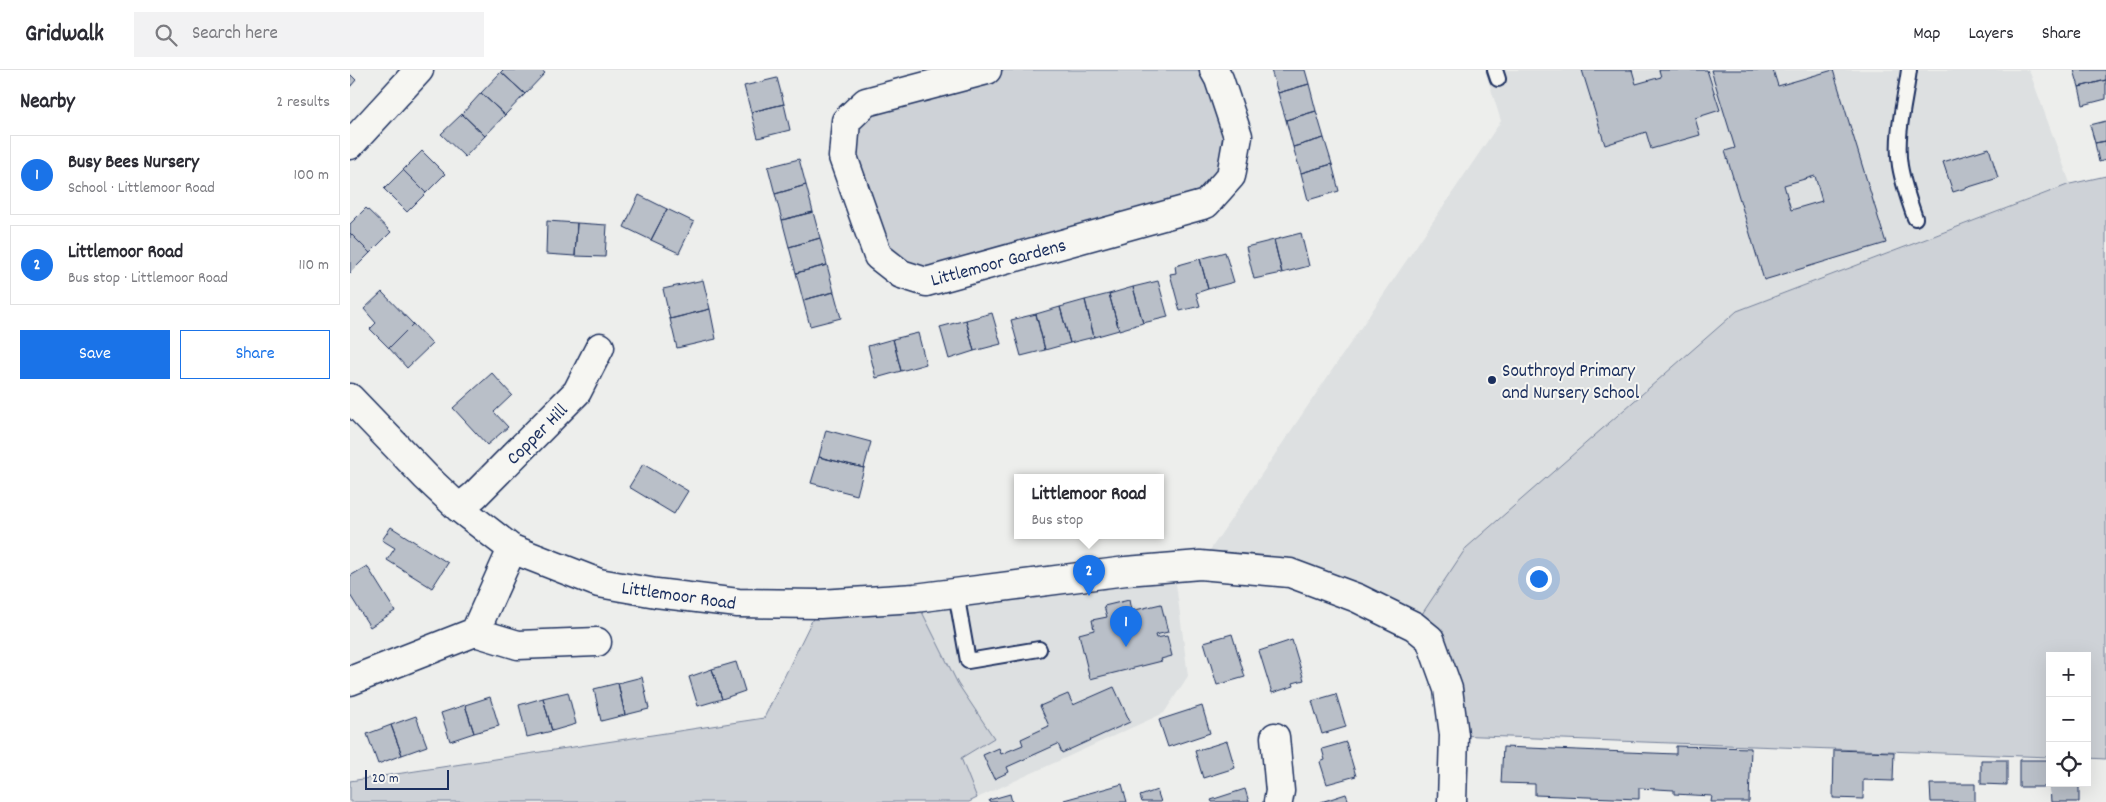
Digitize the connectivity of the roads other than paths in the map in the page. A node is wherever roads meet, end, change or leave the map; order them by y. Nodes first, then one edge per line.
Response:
1 (419, 70) edge
2 (987, 70) edge
3 (1214, 70) edge
4 (1909, 70) edge
5 (350, 145) edge
6 (1915, 218) dead end
7 (600, 347) dead end
8 (350, 398) edge
9 (459, 508) junction
10 (512, 549) junction
11 (956, 593) junction
12 (476, 632) junction
13 (597, 642) dead end
14 (1039, 649) dead end
15 (350, 681) edge
16 (1275, 738) dead end
17 (1278, 802) edge
18 (1452, 802) edge

1 - 5 street
2 - 3 street, Littlemoor Gardens
4 - 6 lane
7 - 9 street, Copper Hill
8 - 9 street, Littlemoor Road
9 - 10 street, Littlemoor Road
10 - 11 street, Littlemoor Road
10 - 12 street
11 - 14 lane
11 - 18 street, Littlemoor Road
12 - 13 street
12 - 15 street
16 - 17 street

